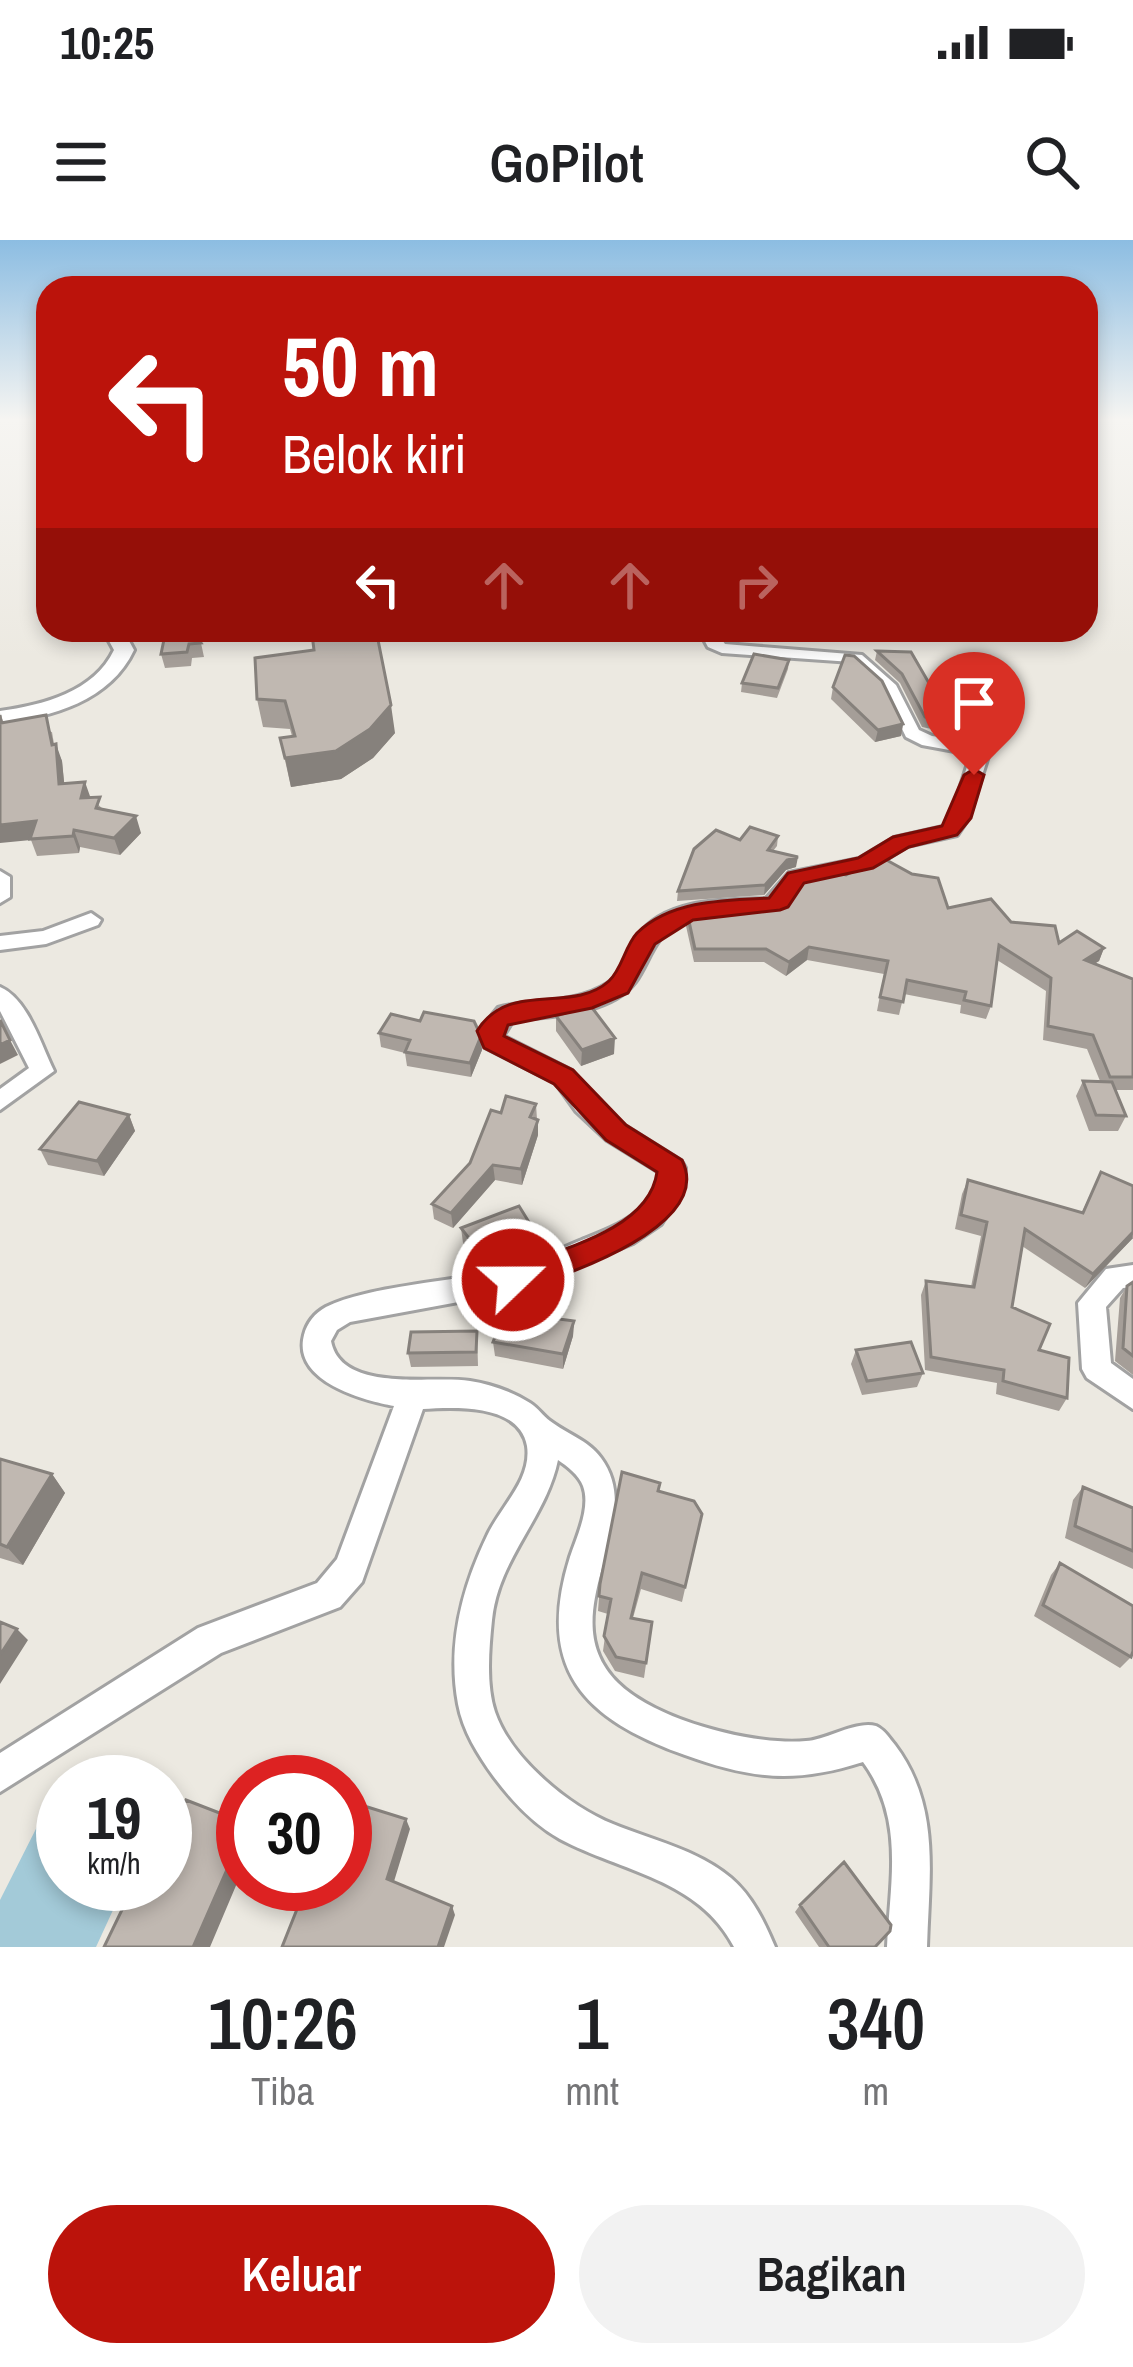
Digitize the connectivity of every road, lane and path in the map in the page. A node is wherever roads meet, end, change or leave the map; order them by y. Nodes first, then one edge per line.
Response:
1 (120, 642) edge
2 (717, 642) edge
3 (0, 717) edge
4 (0, 877) edge
5 (0, 897) edge
6 (91, 920) dead end
7 (0, 943) edge
8 (0, 994) edge
9 (0, 1101) edge
10 (1133, 1276) edge
11 (413, 1396) junction
12 (1133, 1396) edge
13 (537, 1430) junction
14 (0, 1774) edge
15 (755, 1947) edge
16 (907, 1947) edge

1 - 3 street
2 - 11 street
4 - 5 street
6 - 7 street
8 - 9 street
10 - 12 street
11 - 13 street
11 - 14 street
13 - 15 street
13 - 16 street

